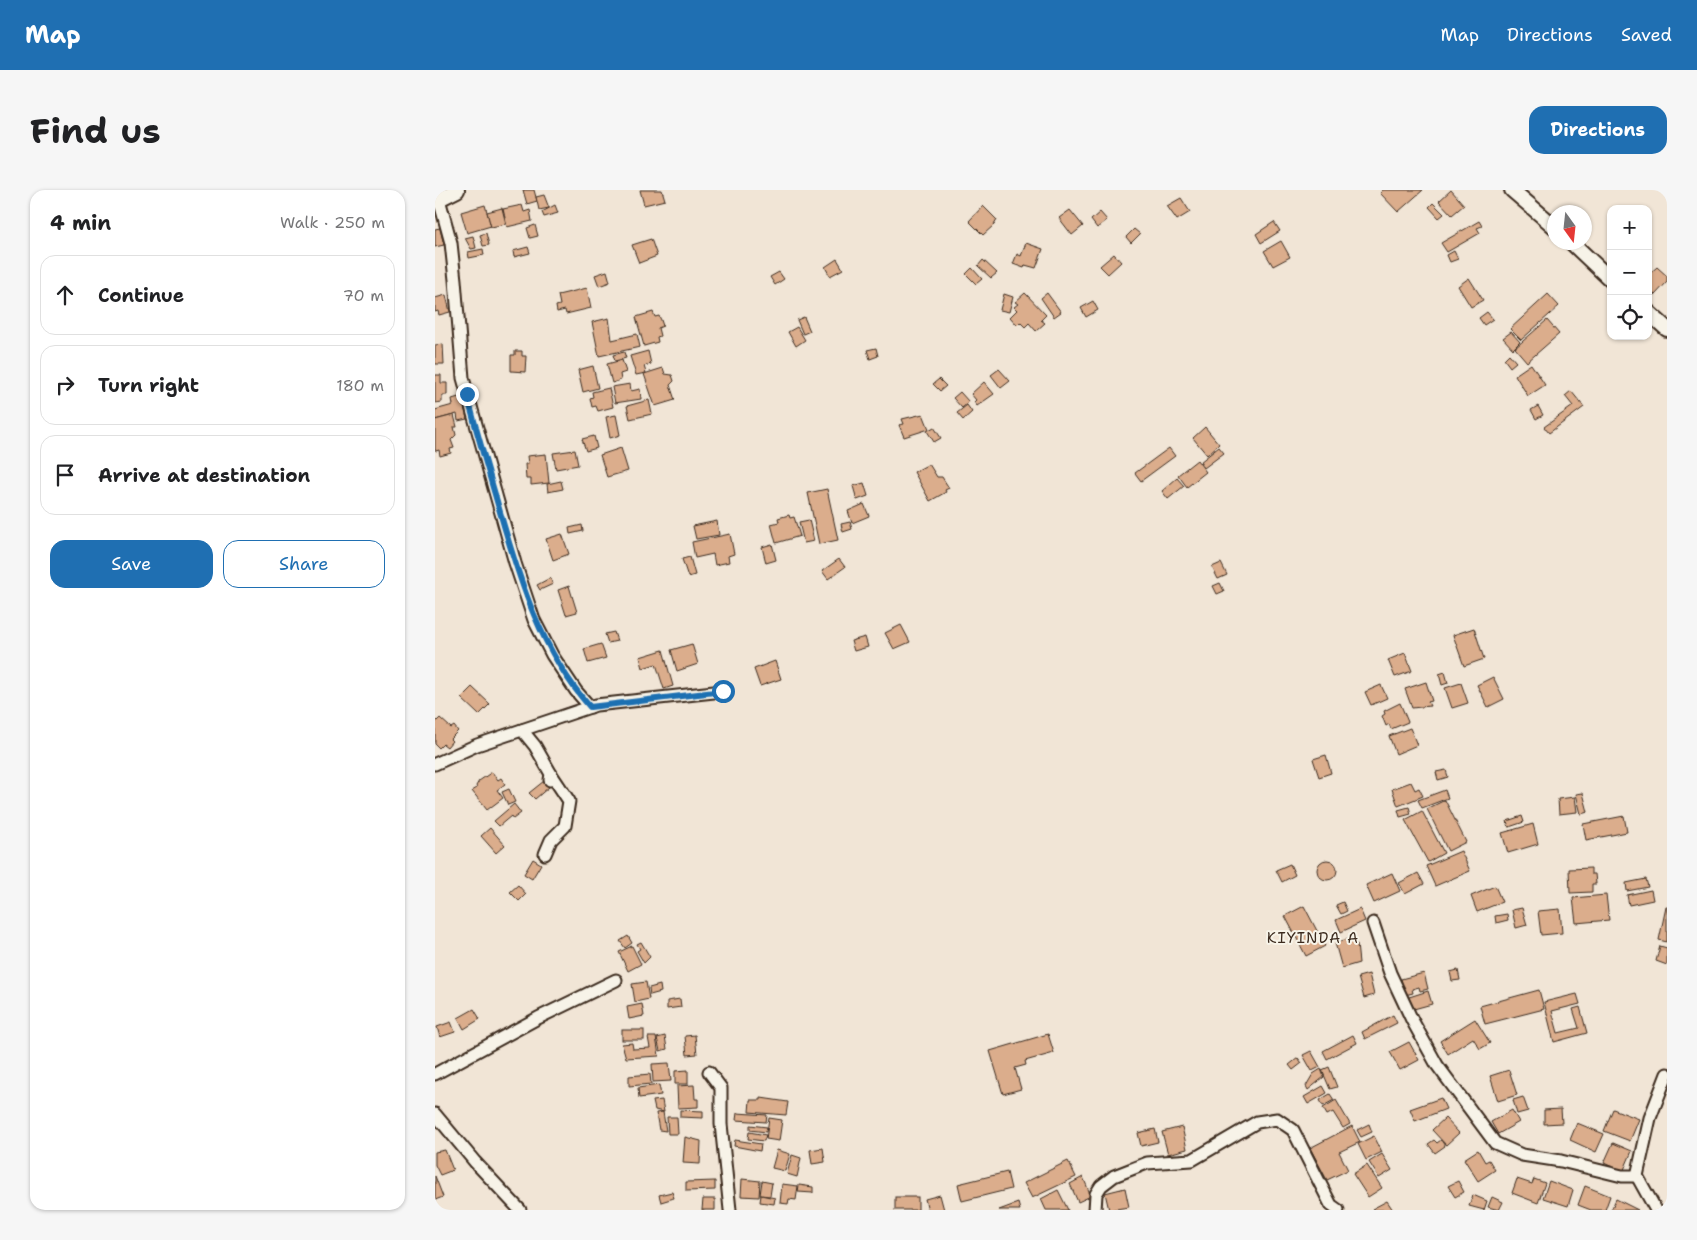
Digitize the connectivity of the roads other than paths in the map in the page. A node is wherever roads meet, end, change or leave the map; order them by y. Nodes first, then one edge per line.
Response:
1 (457, 190) edge
2 (1512, 190) edge
3 (437, 200) edge
4 (1547, 220) edge
5 (1579, 250) edge
6 (1607, 276) edge
7 (1652, 316) edge
8 (1667, 329) edge
9 (723, 691) dead end
10 (590, 707) junction
11 (521, 730) junction
12 (435, 764) edge
13 (545, 854) dead end
14 (1373, 922) dead end
15 (615, 980) dead end
16 (709, 1072) dead end
17 (435, 1074) edge
18 (1667, 1074) edge
19 (435, 1114) edge
20 (1637, 1176) junction
21 (520, 1210) edge
22 (730, 1210) edge
23 (1095, 1210) edge
24 (1338, 1210) edge
25 (1656, 1210) edge

1 - 3 street
2 - 4 street
3 - 10 street
5 - 6 street
7 - 8 street
9 - 10 street
10 - 11 street
11 - 12 street
11 - 13 street
14 - 20 street
15 - 17 street
16 - 22 street
18 - 20 street
19 - 21 street
20 - 25 street
23 - 24 street

